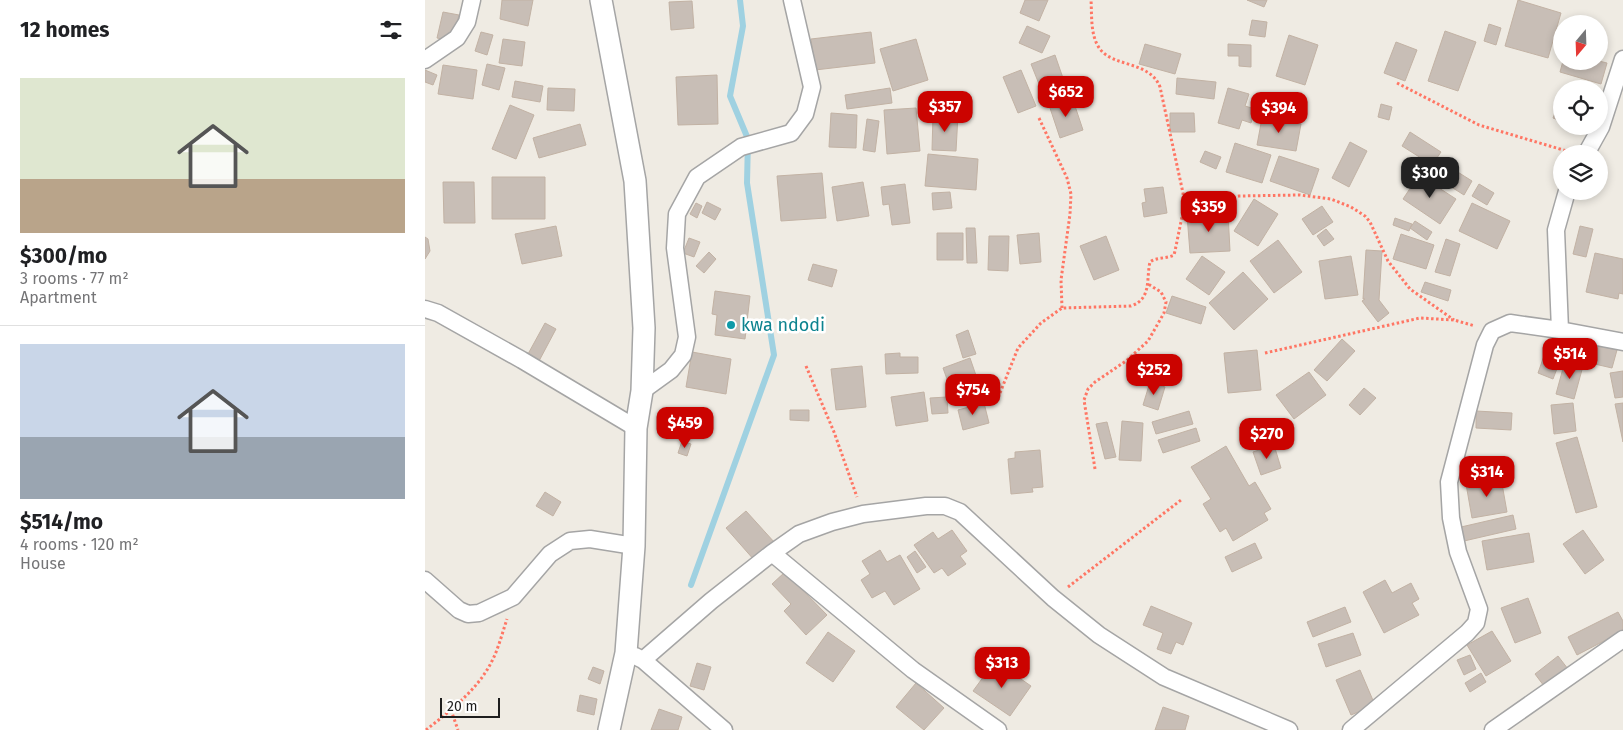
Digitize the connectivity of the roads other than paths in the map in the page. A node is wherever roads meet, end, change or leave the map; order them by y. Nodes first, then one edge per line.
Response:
1 (472, 0) edge
2 (601, 0) edge
3 (792, 0) edge
4 (1623, 59) edge
5 (425, 60) edge
6 (1591, 145) edge
7 (1564, 200) edge
8 (425, 309) edge
9 (1560, 330) junction
10 (1623, 342) edge
11 (642, 391) junction
12 (636, 428) junction
13 (634, 546) junction
14 (772, 553) junction
15 (425, 580) edge
16 (1623, 639) edge
17 (634, 656) junction
18 (609, 730) edge
19 (724, 730) edge
20 (998, 730) edge
21 (1289, 730) edge
22 (1351, 730) edge
23 (1493, 730) edge

1 - 5 street
2 - 11 street
3 - 11 street
4 - 6 street
7 - 9 street
8 - 12 street
9 - 10 street
9 - 22 street
11 - 12 street
12 - 13 street
13 - 15 street
13 - 17 street
14 - 17 street
14 - 20 street
14 - 21 street
16 - 23 street
17 - 18 street
17 - 19 street

